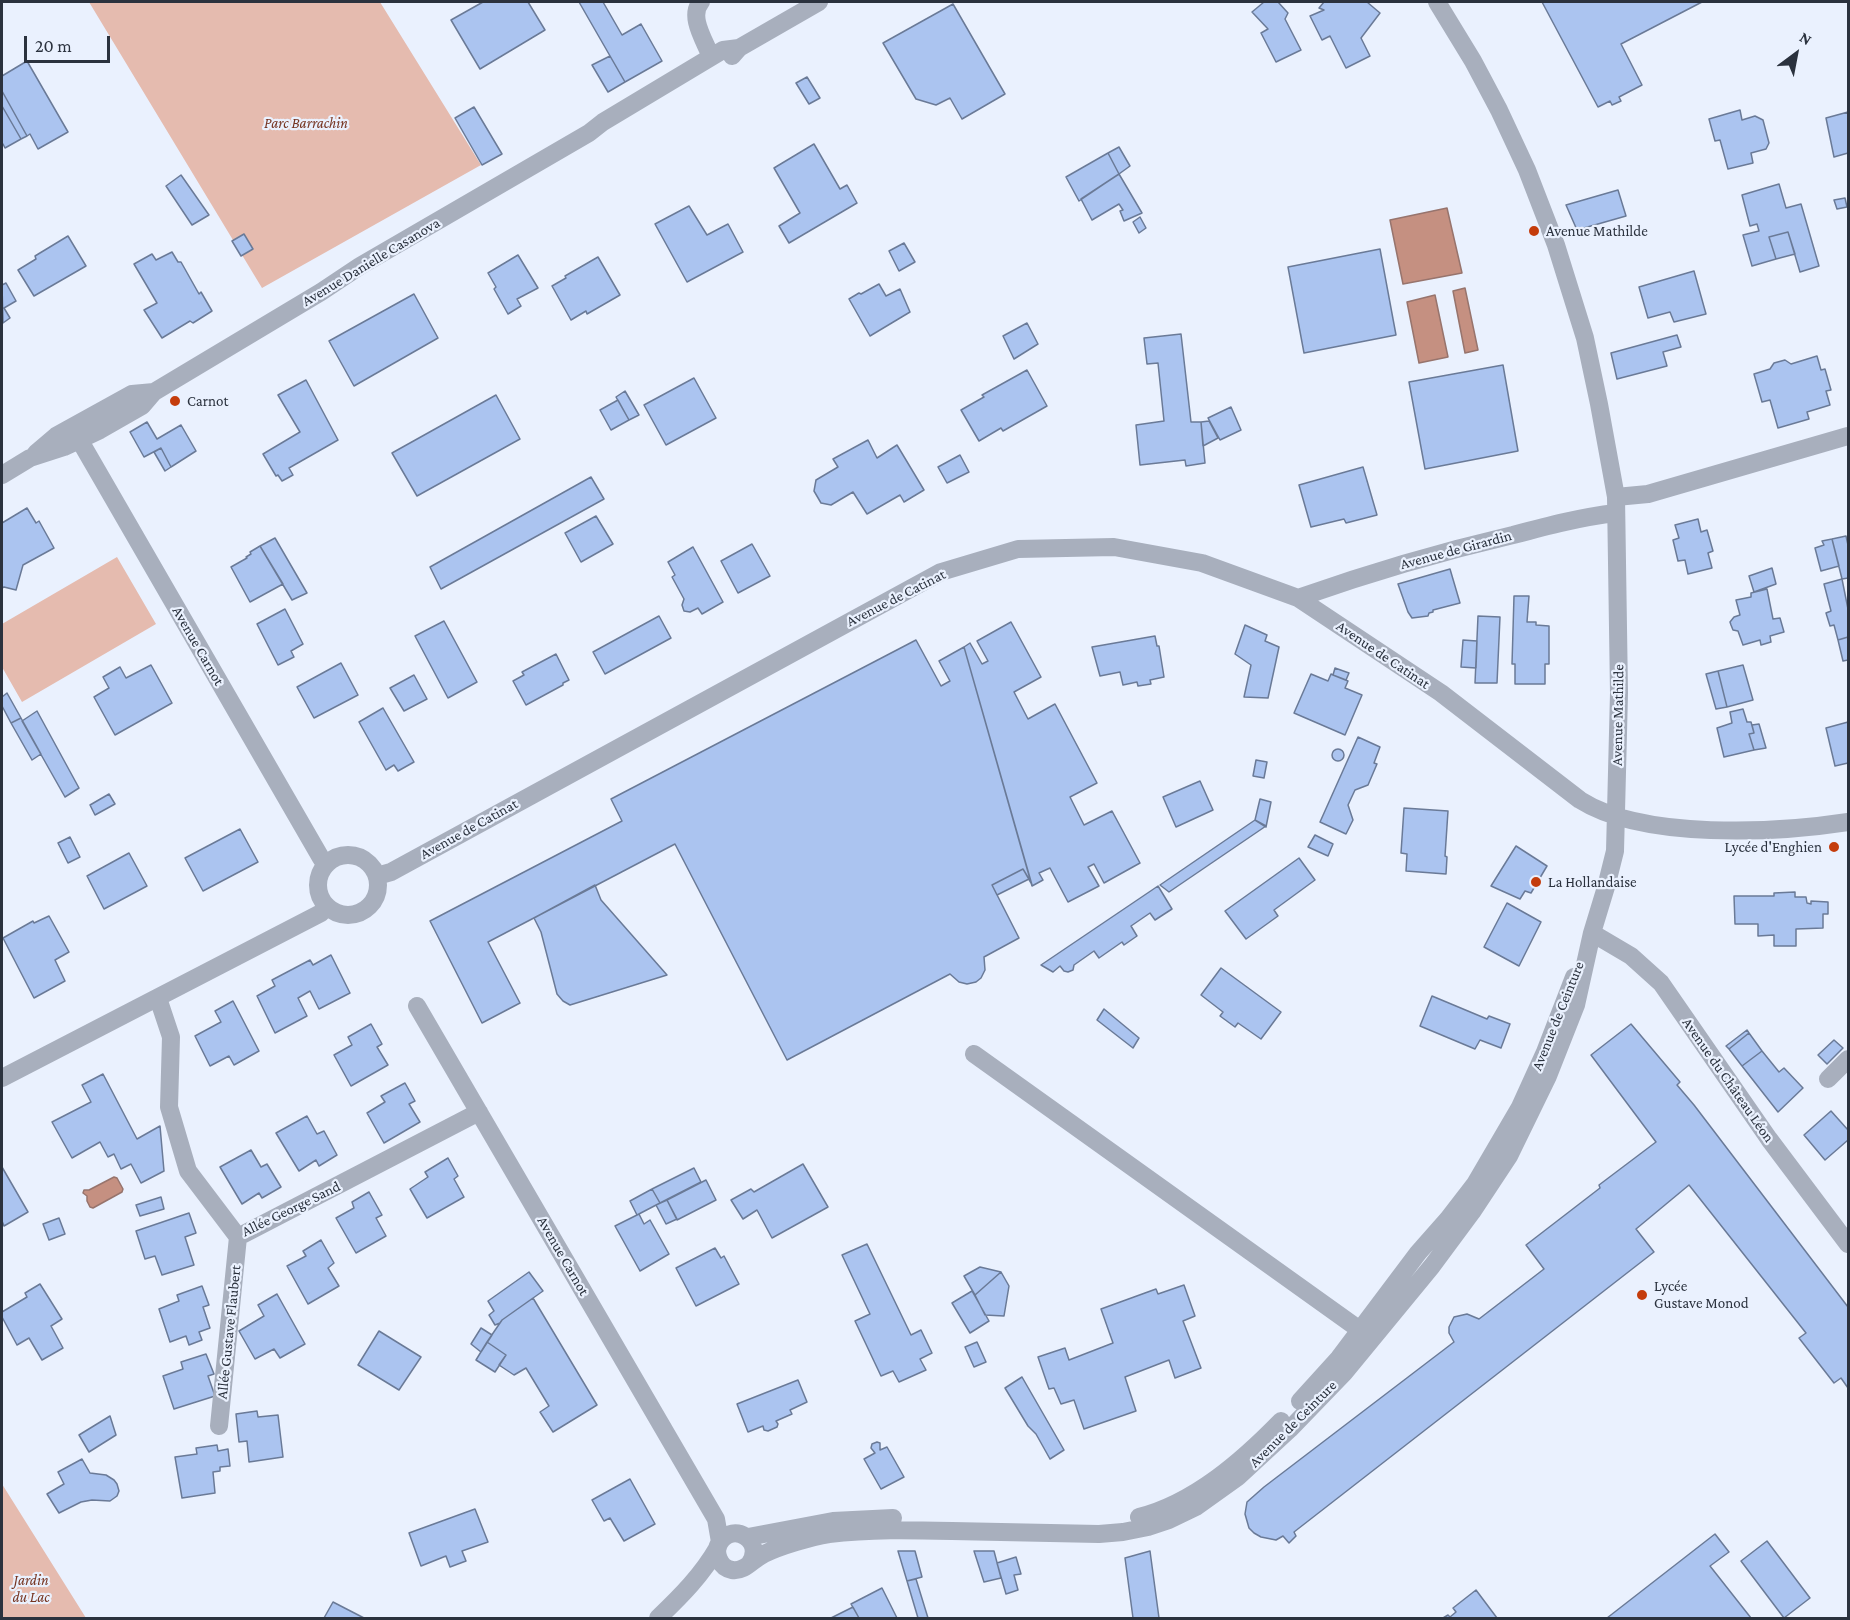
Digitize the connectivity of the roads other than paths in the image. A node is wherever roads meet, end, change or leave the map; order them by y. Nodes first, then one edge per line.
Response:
1 (701, 2) edge
2 (819, 2) edge
3 (1437, 2) edge
4 (739, 48) junction
5 (711, 57) junction
6 (589, 133) junction
7 (76, 433) junction
8 (1848, 436) edge
9 (2, 475) edge
10 (1616, 505) junction
11 (1298, 598) junction
12 (1616, 816) junction
13 (1848, 822) edge
14 (326, 865) junction
15 (377, 876) junction
16 (327, 906) junction
17 (1592, 933) junction
18 (158, 998) junction
19 (417, 1006) dead end
20 (974, 1054) dead end
21 (1848, 1059) edge
22 (2, 1078) edge
23 (1828, 1079) dead end
24 (479, 1112) junction
25 (238, 1237) junction
26 (1848, 1244) edge
27 (1360, 1330) junction
28 (219, 1426) dead end
29 (709, 1506) junction
30 (746, 1536) junction
31 (719, 1544) junction
32 (745, 1566) junction
33 (688, 1588) junction
34 (658, 1618) edge

1 - 5 street
2 - 4 street, Avenue Danielle Casanova
3 - 10 street, Avenue Mathilde
4 - 5 street, Avenue Danielle Casanova
4 - 6 street, Avenue Danielle Casanova
5 - 6 street, Avenue Danielle Casanova
6 - 7 street, Avenue Danielle Casanova
7 - 9 street, Avenue Danielle Casanova
7 - 14 street, Avenue Carnot
8 - 10 street, Avenue de Girardin
10 - 11 street, Avenue de Girardin
10 - 12 street, Avenue Mathilde
11 - 12 street, Avenue de Catinat
11 - 15 street, Avenue de Catinat
12 - 13 street
12 - 17 street, Avenue de Ceinture
14 - 15 street
14 - 16 street
15 - 16 street
16 - 18 street
17 - 26 street, Avenue du Château Léon
17 - 27 street, Avenue de Ceinture
17 - 32 street, Avenue de Ceinture
18 - 22 street
18 - 25 street, Allée George Sand
19 - 24 street, Avenue Carnot
20 - 27 street
21 - 23 street
24 - 25 street, Allée George Sand
24 - 29 street, Avenue Carnot
25 - 28 street, Allée Gustave Flaubert
27 - 30 street, Avenue de Ceinture
29 - 30 street, Avenue Carnot
29 - 31 street, Avenue Carnot
30 - 31 street
30 - 32 street
31 - 32 street
31 - 33 street, Avenue de Ceinture
32 - 33 street, Avenue de Ceinture
33 - 34 street, Avenue de Ceinture

